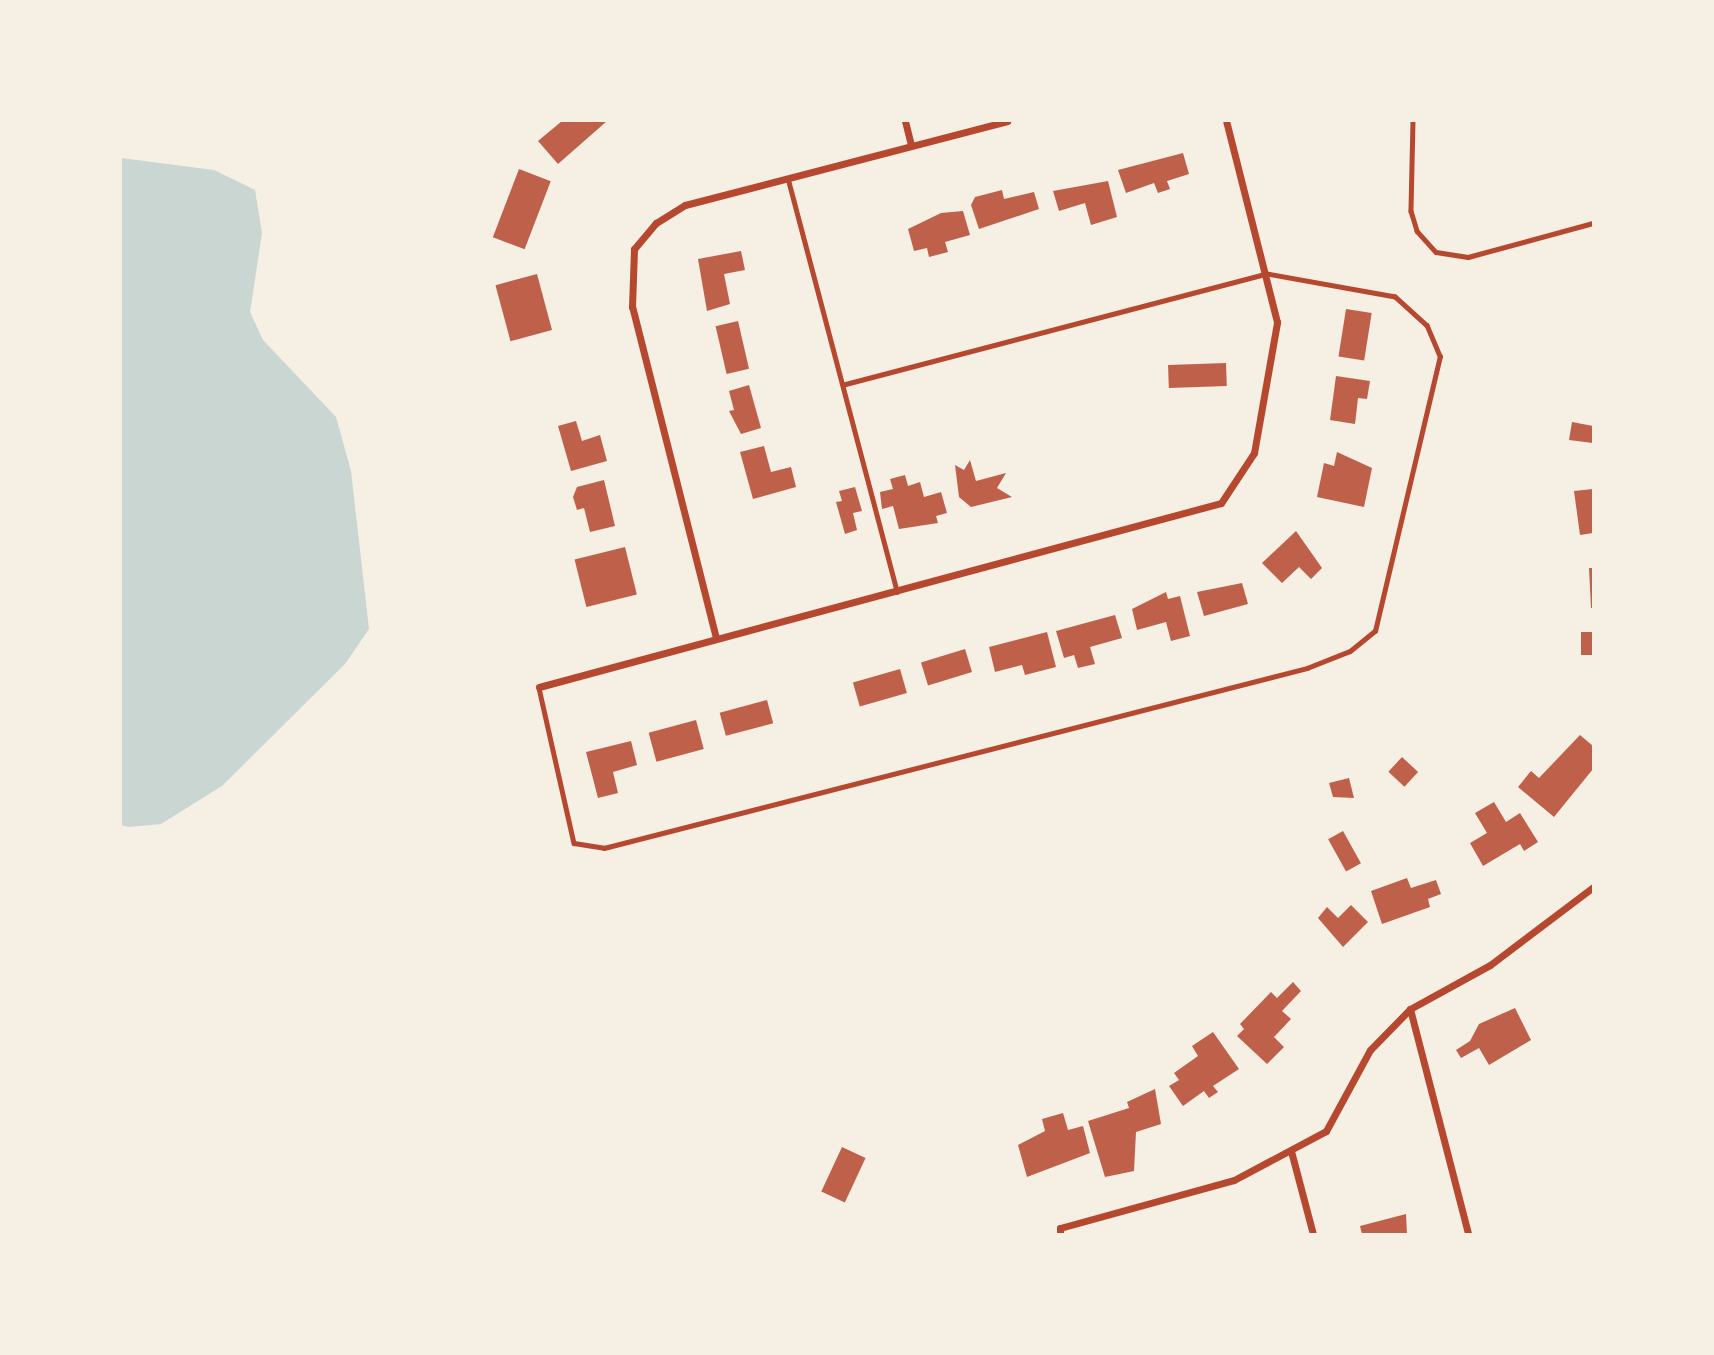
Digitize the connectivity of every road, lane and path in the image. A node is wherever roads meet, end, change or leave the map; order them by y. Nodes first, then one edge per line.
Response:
1 (905, 121) edge
2 (1007, 121) edge
3 (1226, 121) edge
4 (1413, 121) edge
5 (911, 145) junction
6 (788, 177) junction
7 (1593, 223) edge
8 (1267, 274) junction
9 (842, 385) junction
10 (897, 592) junction
11 (716, 638) junction
12 (539, 687) joint
13 (1593, 887) edge
14 (1410, 1009) junction
15 (1291, 1151) junction
16 (1060, 1234) edge
17 (1313, 1234) edge
18 (1468, 1234) edge

1 - 5 street
2 - 5 street
3 - 8 street
4 - 7 lane
5 - 6 street
6 - 9 lane
6 - 11 street
8 - 9 lane
8 - 10 street
8 - 12 lane
9 - 10 lane
10 - 11 street
11 - 12 street
13 - 14 street
14 - 15 street
14 - 18 street
15 - 16 street
15 - 17 street

